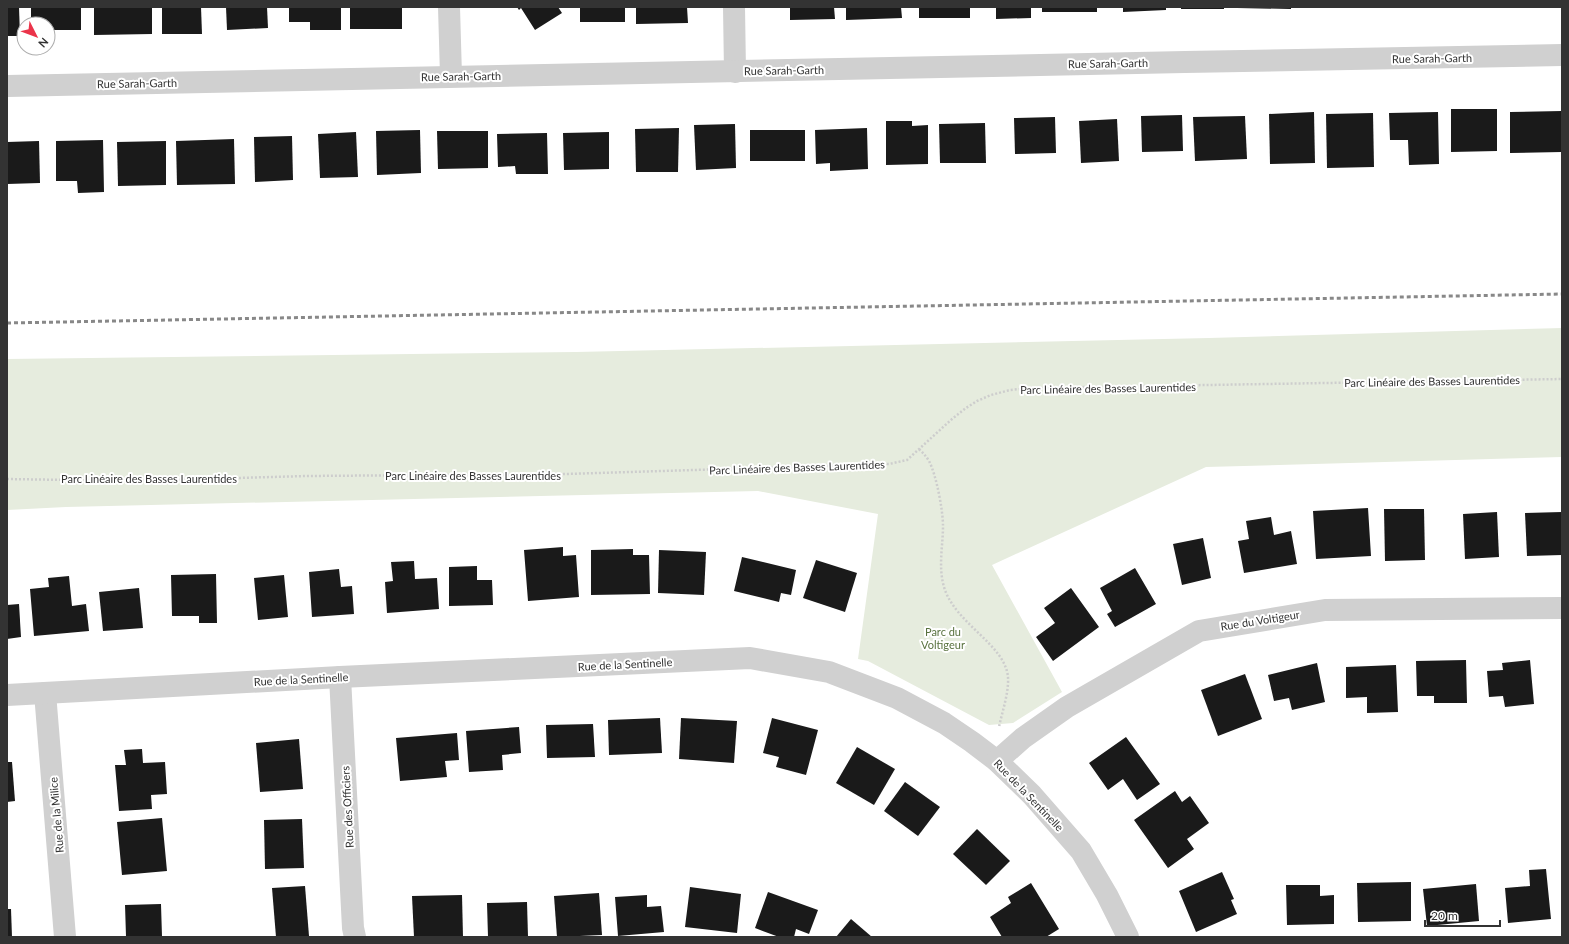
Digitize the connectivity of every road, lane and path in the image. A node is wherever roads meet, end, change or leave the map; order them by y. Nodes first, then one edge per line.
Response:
1 (449, 7) edge
2 (734, 7) edge
3 (1562, 55) edge
4 (735, 72) junction
5 (451, 76) junction
6 (7, 86) edge
7 (1562, 379) edge
8 (920, 449) junction
9 (7, 479) edge
10 (1562, 608) edge
11 (340, 677) junction
12 (45, 694) junction
13 (7, 695) edge
14 (999, 728) dead end
15 (997, 762) junction
16 (65, 937) edge
17 (355, 937) edge
18 (1128, 937) edge

1 - 5 street
2 - 4 street
3 - 4 street, Rue Sarah-Garth
4 - 5 street, Rue Sarah-Garth
5 - 6 street, Rue Sarah-Garth
7 - 8 path, Parc Linéaire des Basses Laurentides
8 - 9 path, Parc Linéaire des Basses Laurentides
8 - 14 path
10 - 15 street, Rue du Voltigeur
11 - 12 street, Rue de la Sentinelle
11 - 15 street, Rue de la Sentinelle
11 - 17 street, Rue des Officiers
12 - 13 street, Rue de la Sentinelle
12 - 16 street, Rue de la Milice
15 - 18 street, Rue de la Sentinelle

